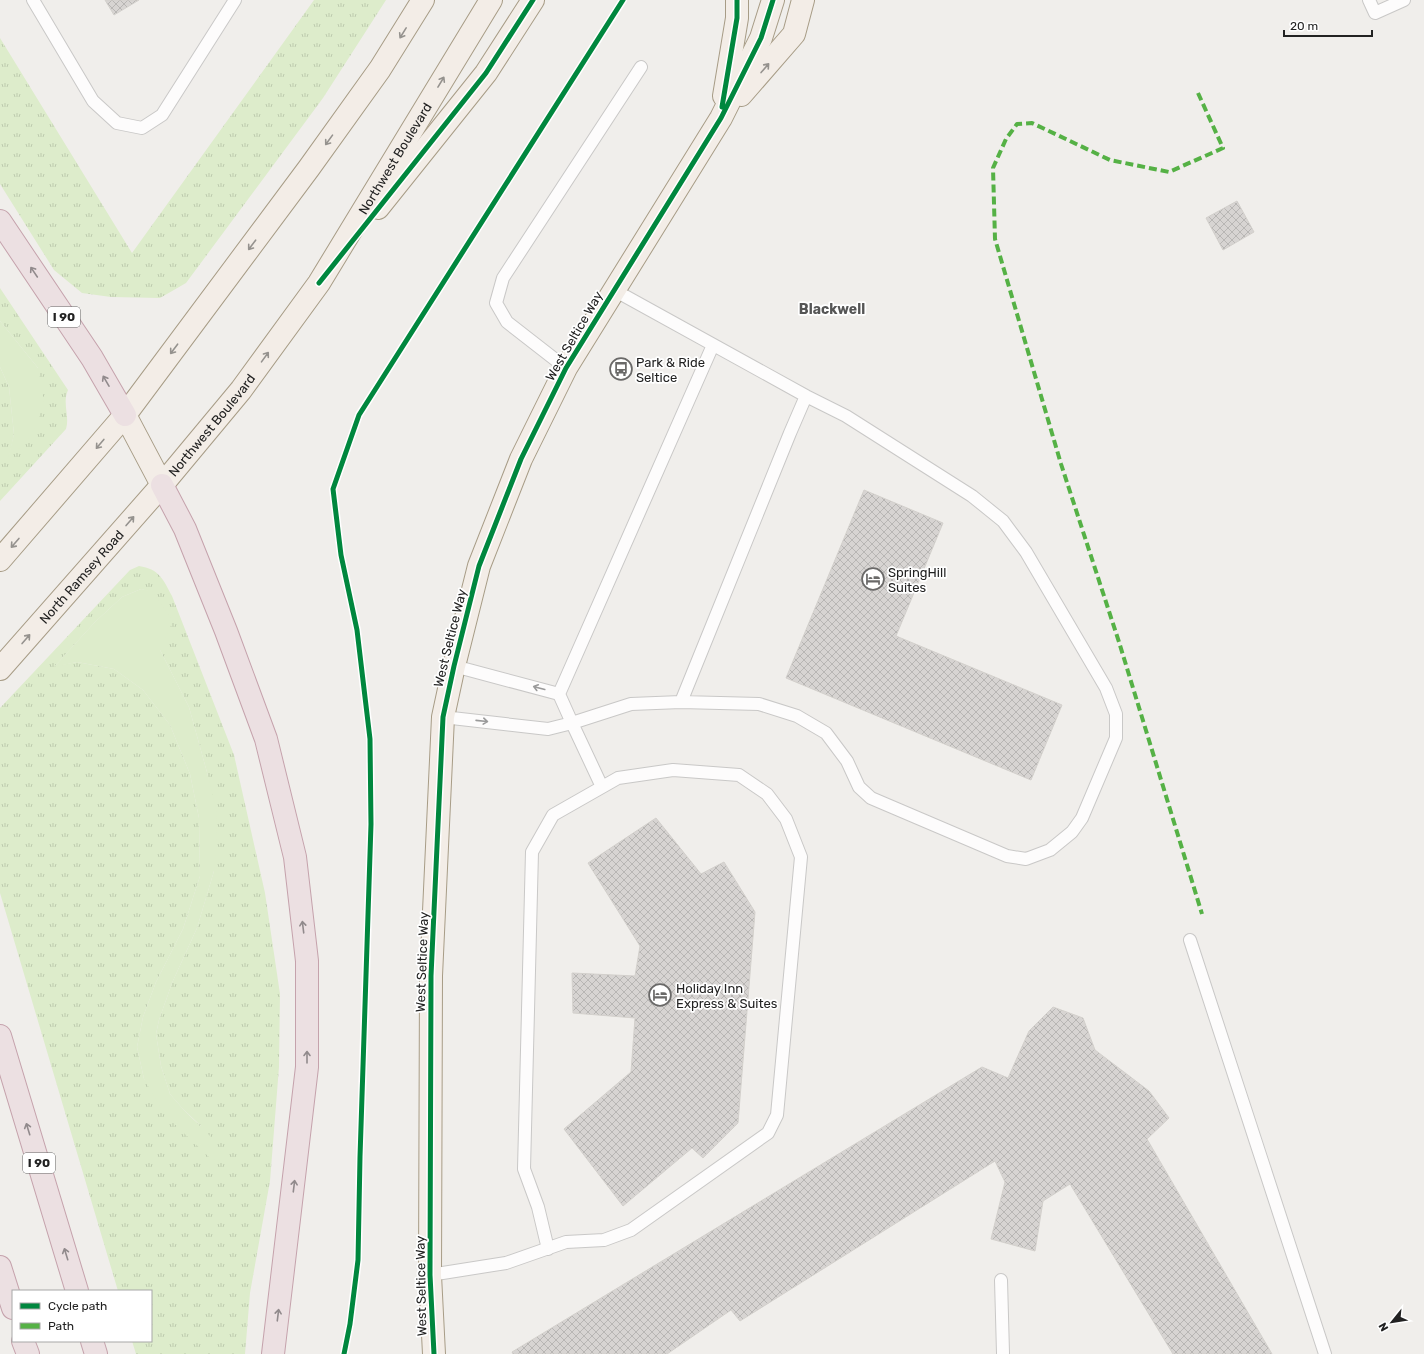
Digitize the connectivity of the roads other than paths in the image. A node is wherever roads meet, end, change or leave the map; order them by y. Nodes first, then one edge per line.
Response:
1 (33, 0) edge
2 (235, 0) edge
3 (423, 0) edge
4 (492, 0) edge
5 (533, 0) edge
6 (737, 0) edge
7 (773, 0) edge
8 (803, 0) edge
9 (1369, 0) edge
10 (1404, 0) edge
11 (641, 67) dead end
12 (721, 118) junction
13 (0, 220) edge
14 (319, 283) junction
15 (614, 290) junction
16 (713, 345) junction
17 (566, 368) junction
18 (806, 396) junction
19 (126, 415) junction
20 (162, 485) junction
21 (0, 560) edge
22 (454, 666) junction
23 (0, 669) edge
24 (559, 694) junction
25 (681, 702) junction
26 (443, 717) junction
27 (572, 723) junction
28 (602, 787) junction
29 (1190, 940) dead end
30 (0, 1036) edge
31 (548, 1249) junction
32 (0, 1267) edge
33 (430, 1275) junction
34 (1001, 1280) dead end
35 (77, 1290) edge
36 (12, 1305) edge
37 (24, 1342) edge
38 (92, 1342) edge
39 (28, 1354) edge
40 (96, 1354) edge
41 (273, 1354) edge
42 (434, 1354) edge
43 (1003, 1354) edge
44 (1325, 1354) edge

1 - 2 lane
3 -> 19 main road
14 -> 4 main road, Northwest Boulevard
5 - 14 main road
6 - 12 main road
7 - 12 main road, West Seltice Way
12 -> 8 main road
9 - 10 lane
11 - 17 lane
12 - 15 main road, West Seltice Way
19 -> 13 highway, I 90
20 -> 14 main road, Northwest Boulevard
15 - 16 lane
15 - 17 main road, West Seltice Way
16 - 18 lane
16 - 24 lane
17 - 22 main road, West Seltice Way
18 - 25 lane
18 - 25 lane
19 - 20 main road
19 -> 21 main road
23 -> 20 main road, North Ramsey Road
41 -> 20 highway
24 -> 22 lane
22 - 26 main road, West Seltice Way
24 - 27 lane
25 - 27 lane
26 -> 27 lane
26 - 33 main road, West Seltice Way
27 - 28 lane
28 - 31 lane
28 - 31 lane
29 - 44 lane
35 -> 30 highway, I 90
31 - 33 lane
32 - 36 highway
33 - 42 main road, West Seltice Way
34 - 43 lane
37 - 39 highway
38 - 40 highway

